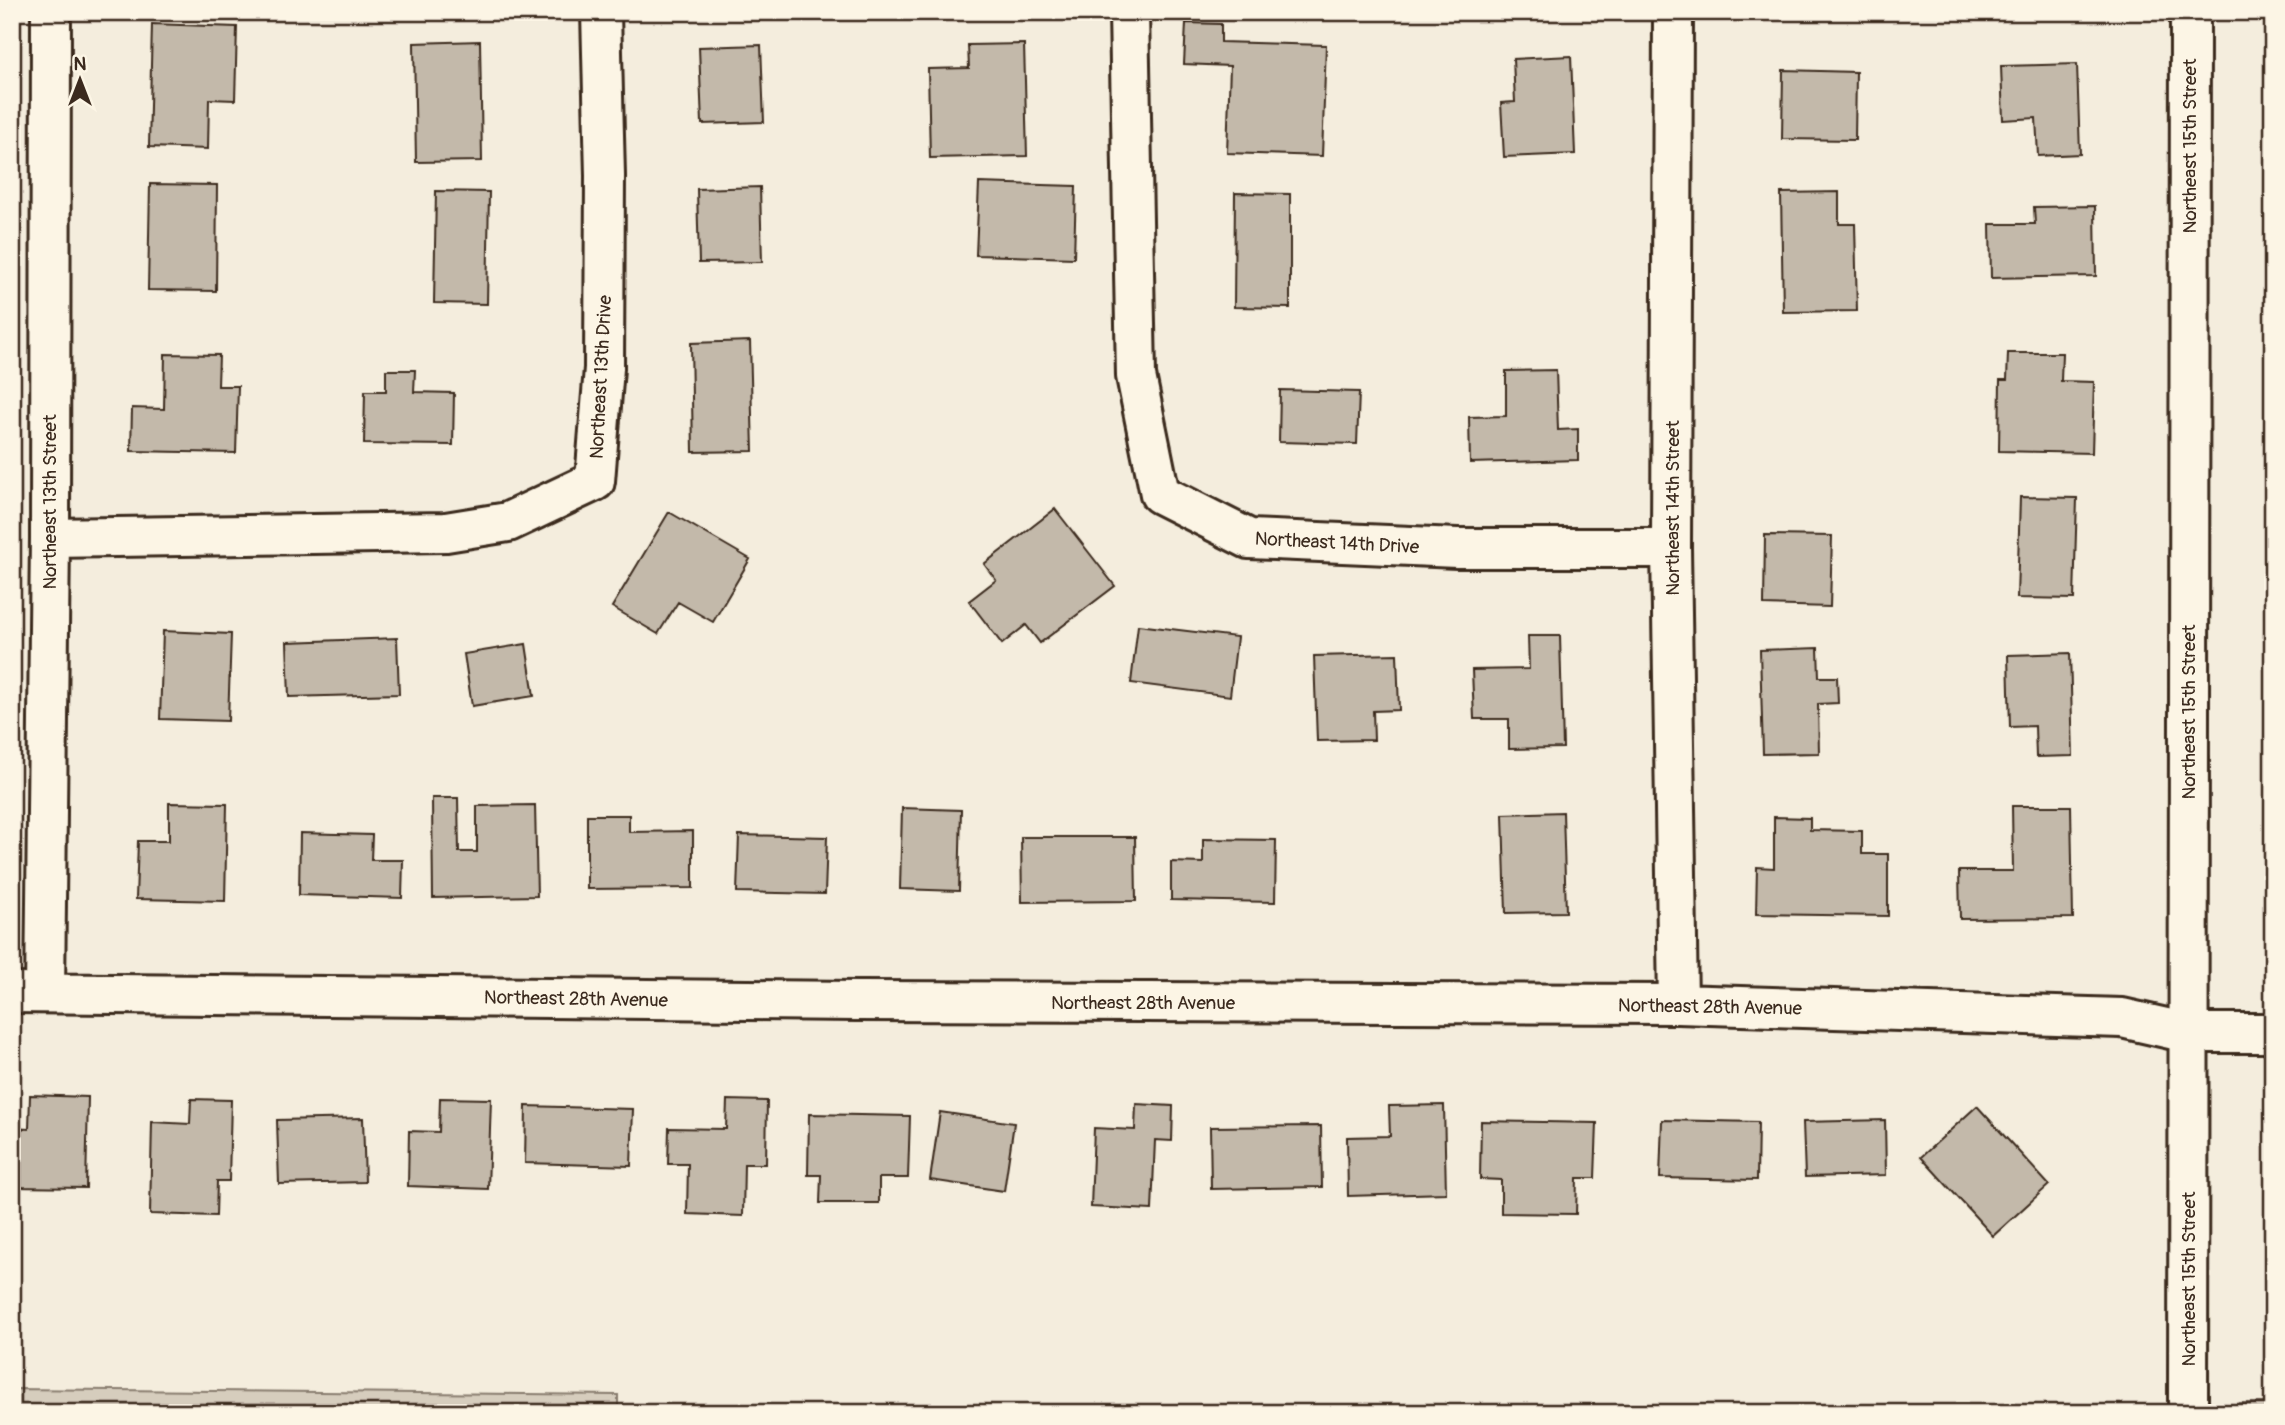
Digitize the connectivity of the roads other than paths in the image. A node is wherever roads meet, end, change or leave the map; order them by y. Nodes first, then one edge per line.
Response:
1 (51, 12) edge
2 (601, 12) edge
3 (1129, 12) edge
4 (1673, 12) edge
5 (2190, 12) edge
6 (50, 538) junction
7 (1671, 548) junction
8 (29, 993) edge
9 (1678, 1004) junction
10 (2188, 1033) junction
11 (2273, 1033) edge
12 (2188, 1413) edge

1 - 6 street, Northeast 13th Street
2 - 6 street, Northeast 13th Drive
3 - 7 street, Northeast 14th Drive
4 - 7 street, Northeast 14th Street
5 - 10 street, Northeast 15th Street
6 - 8 street, Northeast 13th Street
7 - 9 street, Northeast 14th Street
8 - 9 street, Northeast 28th Avenue
9 - 10 street, Northeast 28th Avenue
10 - 11 street, Northeast 28th Avenue
10 - 12 street, Northeast 15th Street

